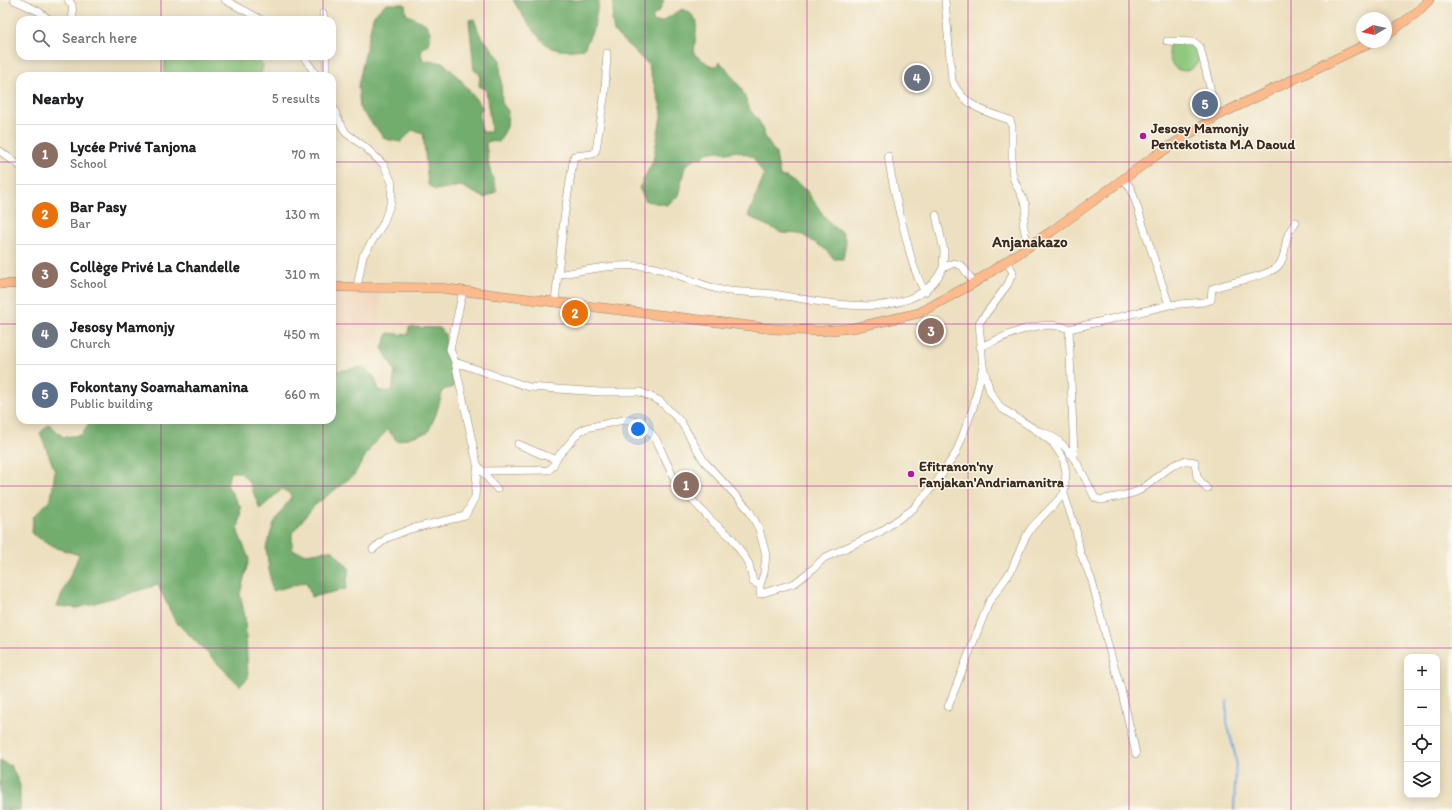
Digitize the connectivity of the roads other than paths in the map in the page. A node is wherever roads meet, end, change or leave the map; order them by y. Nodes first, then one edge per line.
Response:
1 (14, 0) edge
2 (68, 0) edge
3 (225, 0) edge
4 (945, 0) edge
5 (1429, 0) edge
6 (45, 16) edge
7 (73, 16) edge
8 (255, 16) edge
9 (1392, 30) edge
10 (1167, 41) dead end
11 (1359, 48) edge
12 (607, 53) dead end
13 (306, 60) edge
14 (326, 60) edge
15 (314, 72) edge
16 (326, 72) edge
17 (336, 112) edge
18 (1217, 116) junction
19 (0, 151) edge
20 (888, 156) dead end
21 (16, 163) edge
22 (1123, 179) junction
23 (936, 215) dead end
24 (1296, 222) dead end
25 (1028, 246) junction
26 (1006, 261) junction
27 (943, 268) junction
28 (557, 276) junction
29 (974, 283) junction
30 (0, 284) edge
31 (16, 284) edge
32 (336, 287) edge
33 (357, 287) junction
34 (463, 291) junction
35 (925, 292) junction
36 (554, 302) junction
37 (1169, 305) junction
38 (1069, 330) junction
39 (980, 347) junction
40 (455, 362) junction
41 (983, 366) junction
42 (1036, 430) junction
43 (518, 444) dead end
44 (1074, 457) junction
45 (556, 458) junction
46 (480, 469) junction
47 (497, 489) dead end
48 (1207, 489) dead end
49 (1064, 494) junction
50 (373, 549) dead end
51 (760, 585) junction
52 (948, 707) dead end
53 (1136, 754) dead end

1 - 6 street
2 - 7 street
3 - 8 street
4 - 25 street
5 - 9 main road
10 - 18 street
11 - 18 main road
12 - 28 street
13 - 15 street
14 - 16 street
17 - 33 street
18 - 22 main road
19 - 21 street
20 - 35 street
22 - 25 main road
22 - 37 street
23 - 27 street
24 - 37 street
25 - 26 main road
26 - 29 main road
26 - 39 street
27 - 29 street
27 - 35 street
28 - 35 street
28 - 36 street
29 - 36 main road
30 - 31 main road
32 - 33 main road
33 - 34 main road
34 - 36 main road
34 - 40 street
37 - 38 street
38 - 39 street
38 - 44 street
39 - 41 street
40 - 46 street
40 - 51 street
41 - 42 street
41 - 51 street
42 - 44 street
42 - 49 street
43 - 45 street
44 - 48 street
45 - 46 street
45 - 51 street
46 - 47 street
46 - 50 street
49 - 52 street
49 - 53 street

